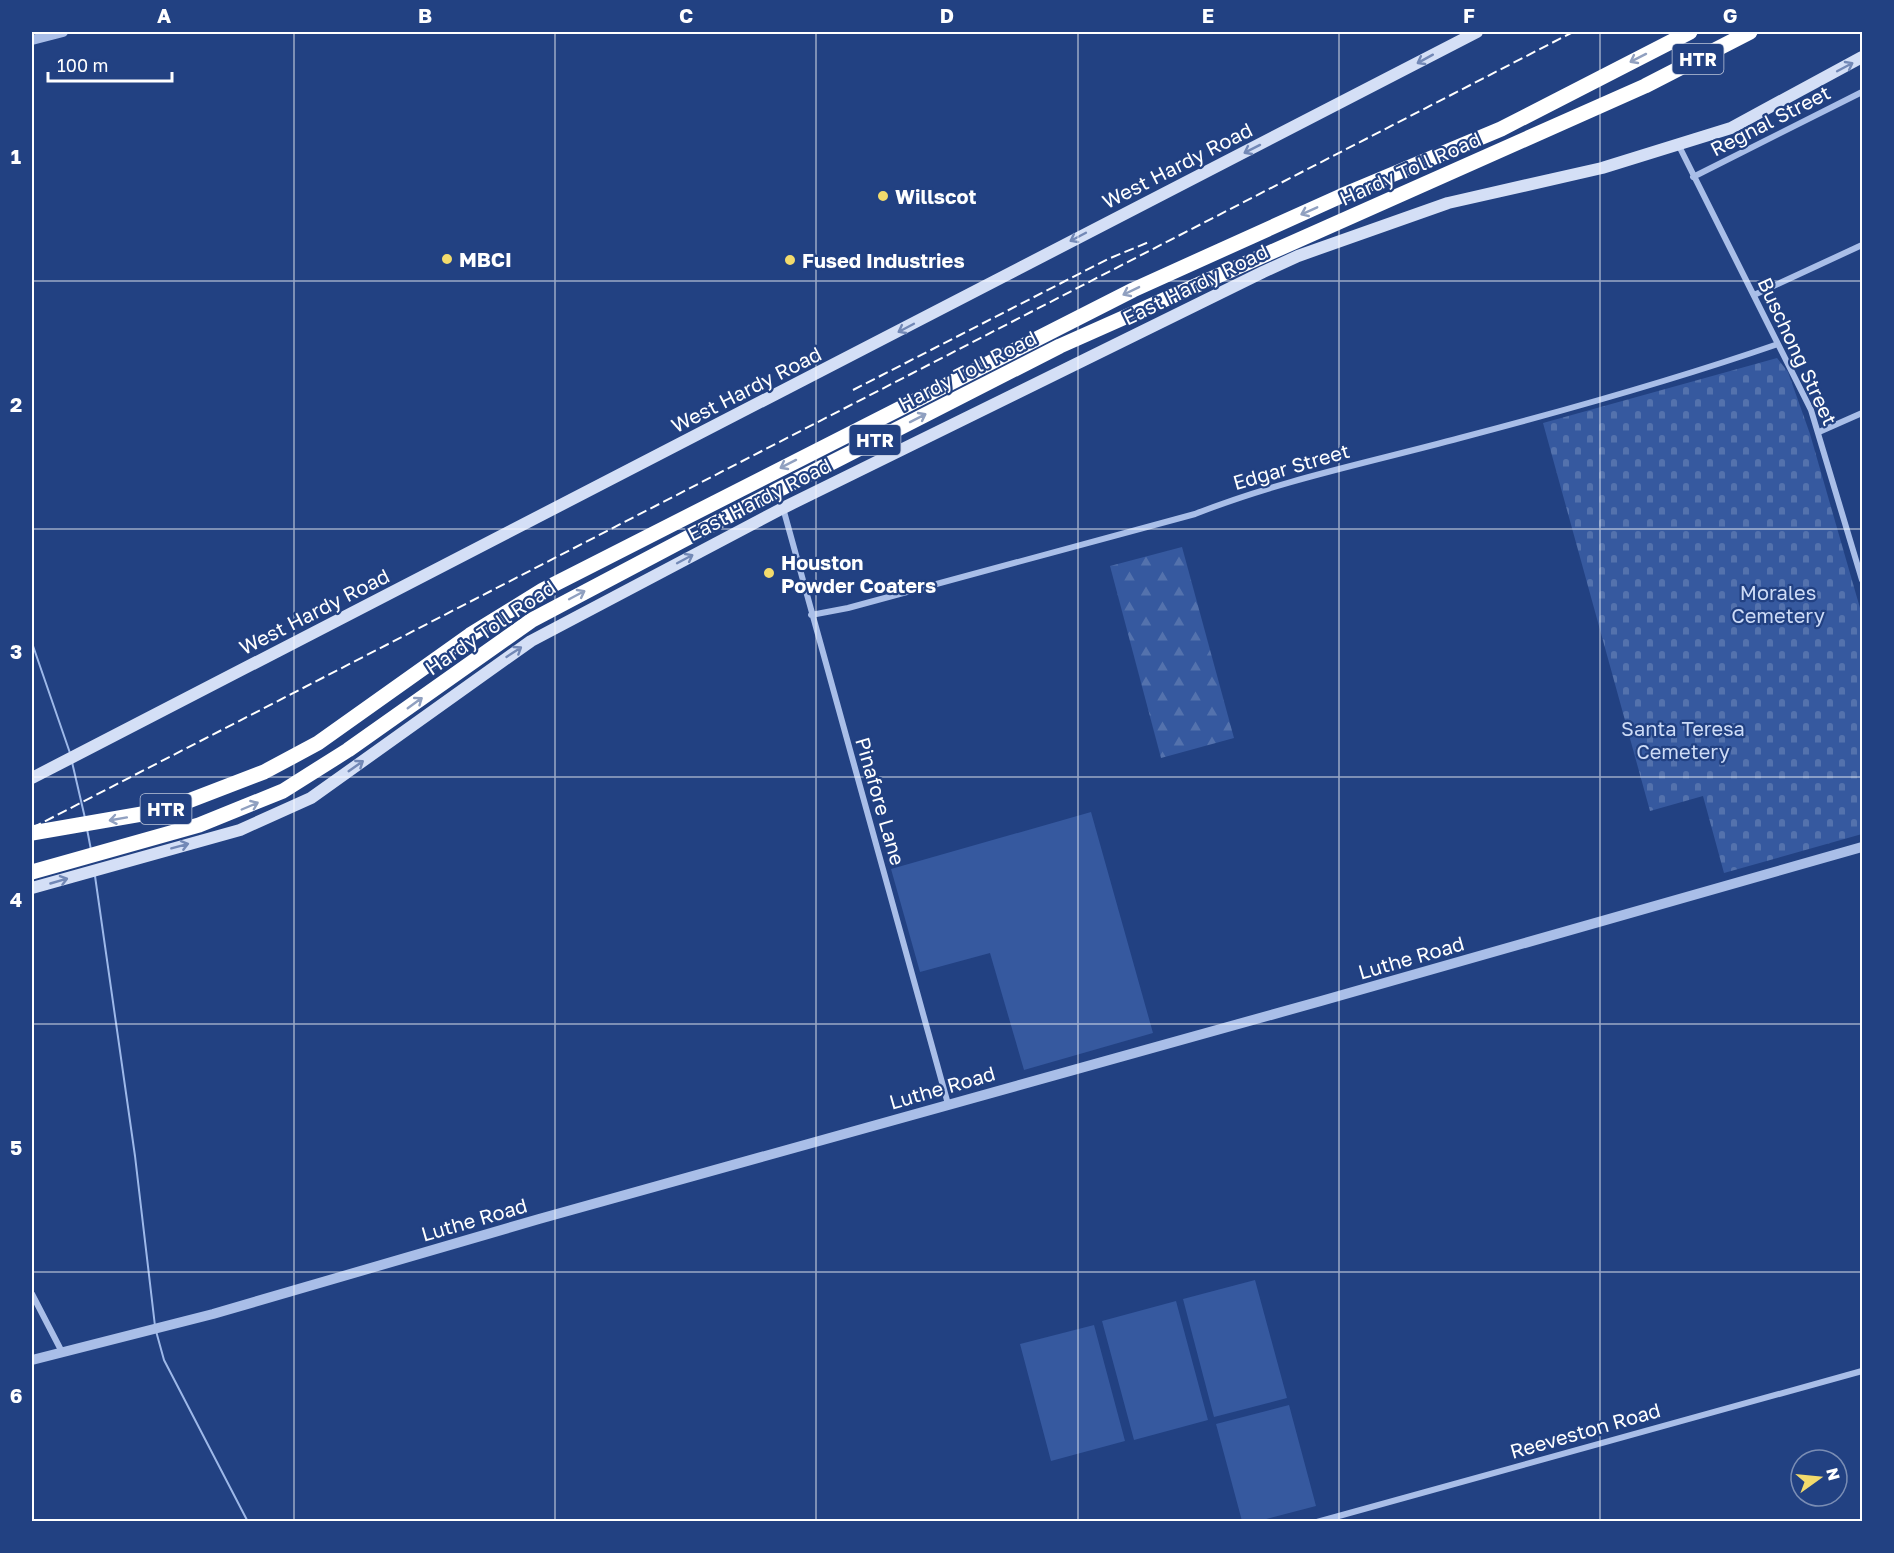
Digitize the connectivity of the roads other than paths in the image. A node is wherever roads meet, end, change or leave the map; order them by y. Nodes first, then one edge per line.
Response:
1 (63, 32) edge
2 (1477, 32) edge
3 (1690, 32) edge
4 (1750, 32) edge
5 (32, 40) edge
6 (1863, 57) edge
7 (1863, 92) edge
8 (1678, 146) junction
9 (1693, 177) junction
10 (1863, 245) edge
11 (1754, 296) junction
12 (1778, 344) junction
13 (1863, 413) edge
14 (1819, 432) junction
15 (783, 508) junction
16 (1863, 580) edge
17 (812, 615) junction
18 (32, 778) edge
19 (32, 832) edge
20 (1863, 846) edge
21 (32, 872) edge
22 (32, 888) edge
23 (948, 1104) junction
24 (32, 1294) edge
25 (62, 1352) junction
26 (32, 1360) edge
27 (1863, 1371) edge
28 (1317, 1521) edge

1 - 5 street
2 -> 18 main road, West Hardy Road
3 -> 19 highway, Hardy Toll Road / HTR
21 -> 4 highway, Hardy Toll Road / HTR
8 -> 6 main road, East Hardy Road
7 - 9 street, Regnal Street
8 - 9 street, Buschong Street
8 - 15 main road, East Hardy Road
9 - 11 street, Buschong Street
10 - 11 street
11 - 12 street, Buschong Street
12 - 14 street, Buschong Street
12 - 17 street, Edgar Street
13 - 14 street
14 - 16 street, Buschong Street
15 - 17 street, Pinafore Lane
22 -> 15 main road, East Hardy Road
17 - 23 street, Pinafore Lane
20 - 23 street, Luthe Road
23 - 25 street, Luthe Road
24 - 25 street
25 - 26 street, Luthe Road
27 - 28 street, Reeveston Road

